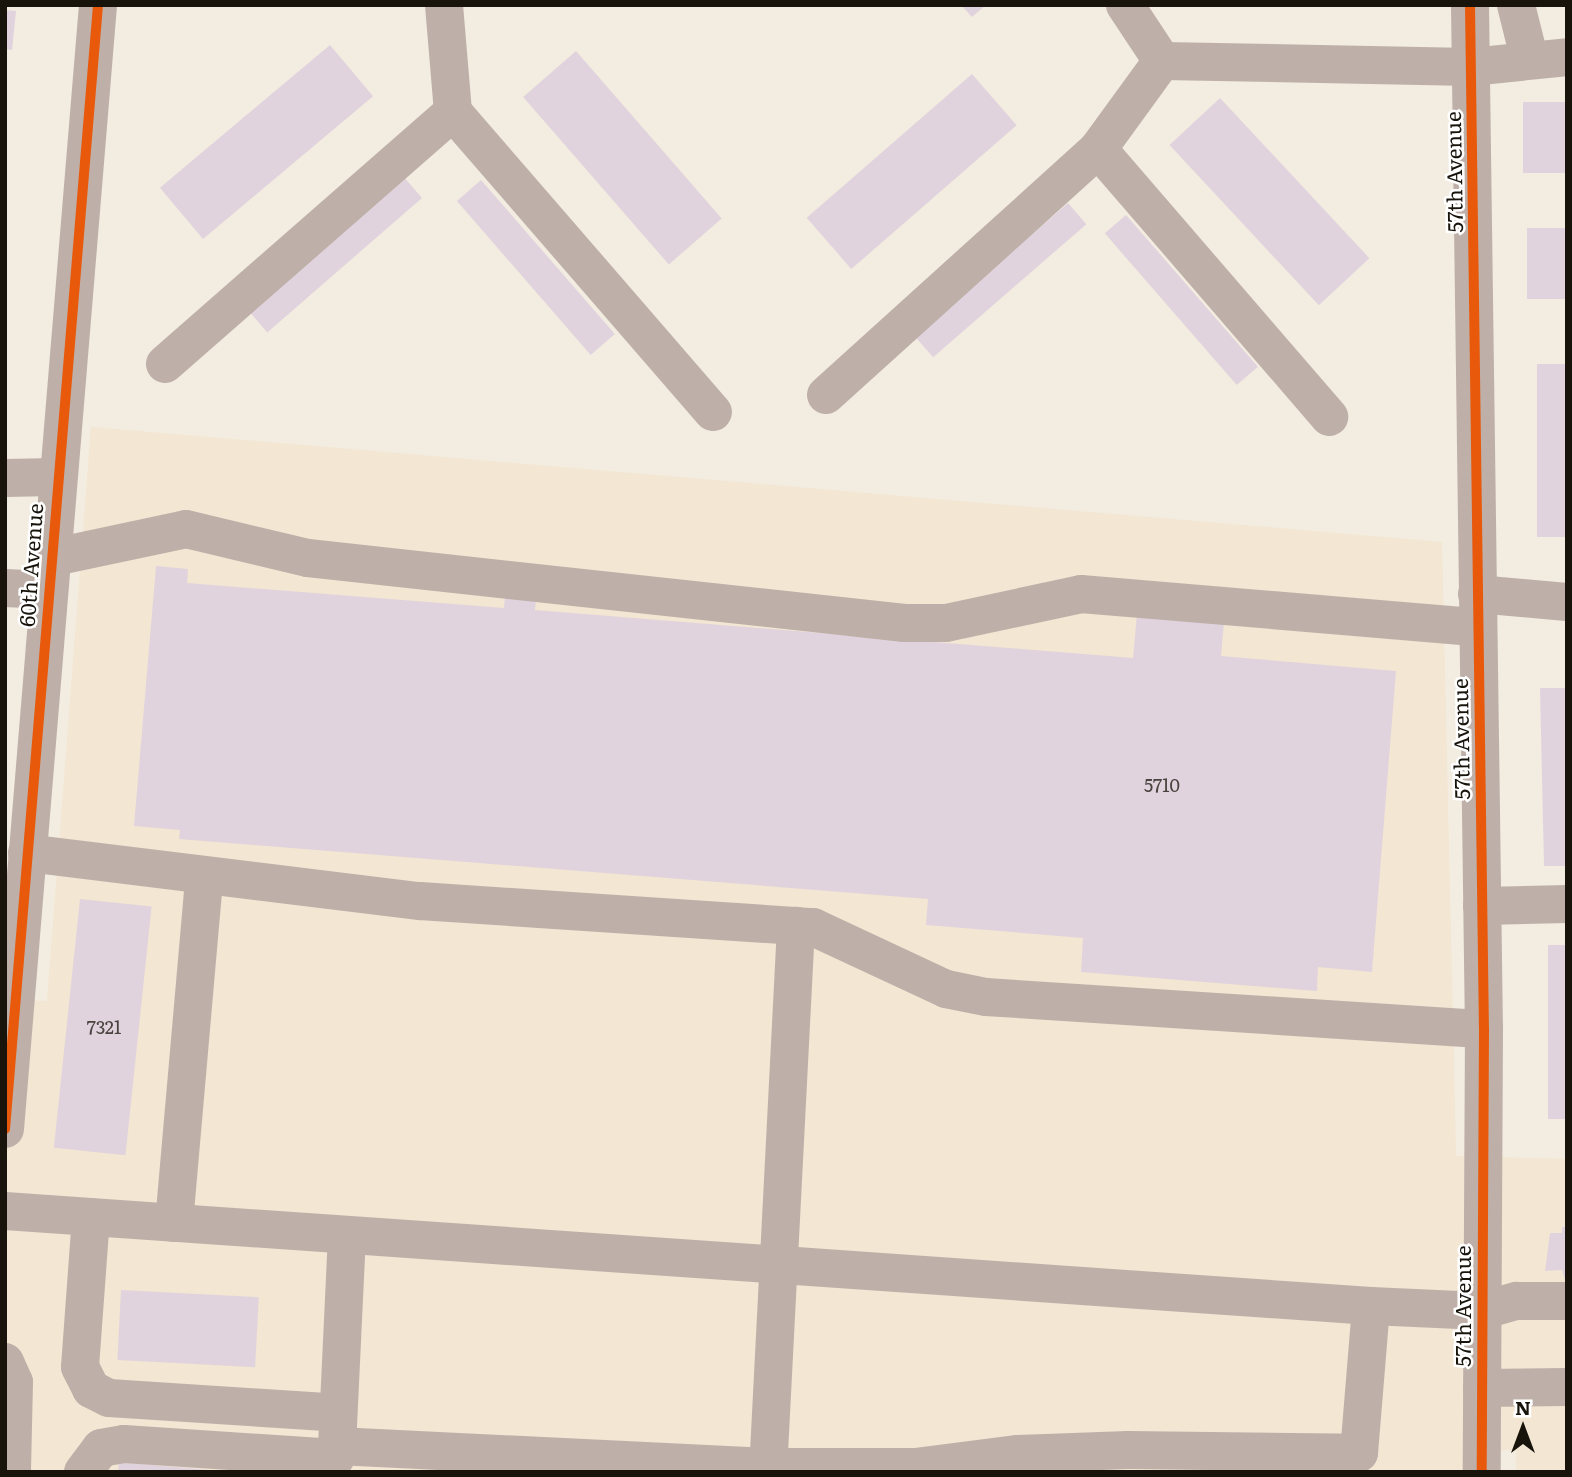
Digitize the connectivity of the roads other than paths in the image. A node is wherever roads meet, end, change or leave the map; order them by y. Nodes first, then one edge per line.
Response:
1 (98, 5) edge
2 (444, 5) edge
3 (1125, 5) edge
4 (1471, 5) edge
5 (1516, 5) edge
6 (1529, 57) junction
7 (1567, 57) edge
8 (1162, 61) junction
9 (1471, 66) junction
10 (453, 112) junction
11 (1098, 149) junction
12 (165, 364) dead end
13 (826, 394) dead end
14 (713, 412) dead end
15 (1329, 416) dead end
16 (56, 477) junction
17 (5, 478) edge
18 (49, 574) junction
19 (5, 588) edge
20 (1567, 602) edge
21 (1477, 610) junction
22 (27, 853) junction
23 (204, 879) junction
24 (1567, 904) edge
25 (1482, 906) junction
26 (796, 926) junction
27 (13, 943) edge
28 (1484, 1029) junction
29 (8, 1046) edge
30 (5, 1129) edge
31 (5, 1211) edge
32 (91, 1217) junction
33 (174, 1223) junction
34 (346, 1235) junction
35 (777, 1265) junction
36 (1567, 1301) edge
37 (1371, 1306) junction
38 (1481, 1311) junction
39 (5, 1362) edge
40 (1567, 1387) edge
41 (1482, 1388) junction
42 (337, 1447) edge
43 (1127, 1461) edge
44 (1057, 1462) edge
45 (1359, 1462) edge
46 (606, 1466) edge
47 (694, 1468) edge
48 (935, 1468) edge
49 (768, 1470) edge
50 (851, 1470) edge
51 (12, 1472) edge
52 (83, 1472) edge
53 (1482, 1472) edge

1 - 16 street, 60th Avenue
2 - 10 street
3 - 8 street
4 - 9 street, 57th Avenue
5 - 6 street
6 - 7 street
6 - 9 street
8 - 9 street
8 - 11 street
9 - 21 street, 57th Avenue
10 - 12 street
10 - 14 street
11 - 13 street
11 - 15 street
16 - 17 street
16 - 18 street, 60th Avenue
18 - 19 street
18 - 21 street
18 - 22 street, 60th Avenue
20 - 21 street
21 - 25 street, 57th Avenue
22 - 23 street
22 - 27 street, 60th Avenue
23 - 26 street
23 - 33 street
24 - 25 street
25 - 28 street, 57th Avenue
26 - 28 street
26 - 35 street
27 - 29 street, 60th Avenue
28 - 38 street, 57th Avenue
29 - 30 street, 60th Avenue
31 - 32 street
32 - 33 street
32 - 42 street
33 - 34 street
34 - 35 street
34 - 42 street
35 - 37 street
35 - 49 street
36 - 38 street
37 - 38 street
37 - 45 street
38 - 41 street, 57th Avenue
39 - 51 street
40 - 41 street
41 - 53 street, 57th Avenue
42 - 46 street
42 - 52 street
43 - 44 street
43 - 45 street
44 - 48 street
46 - 47 street
47 - 49 street
48 - 50 street
49 - 50 street

